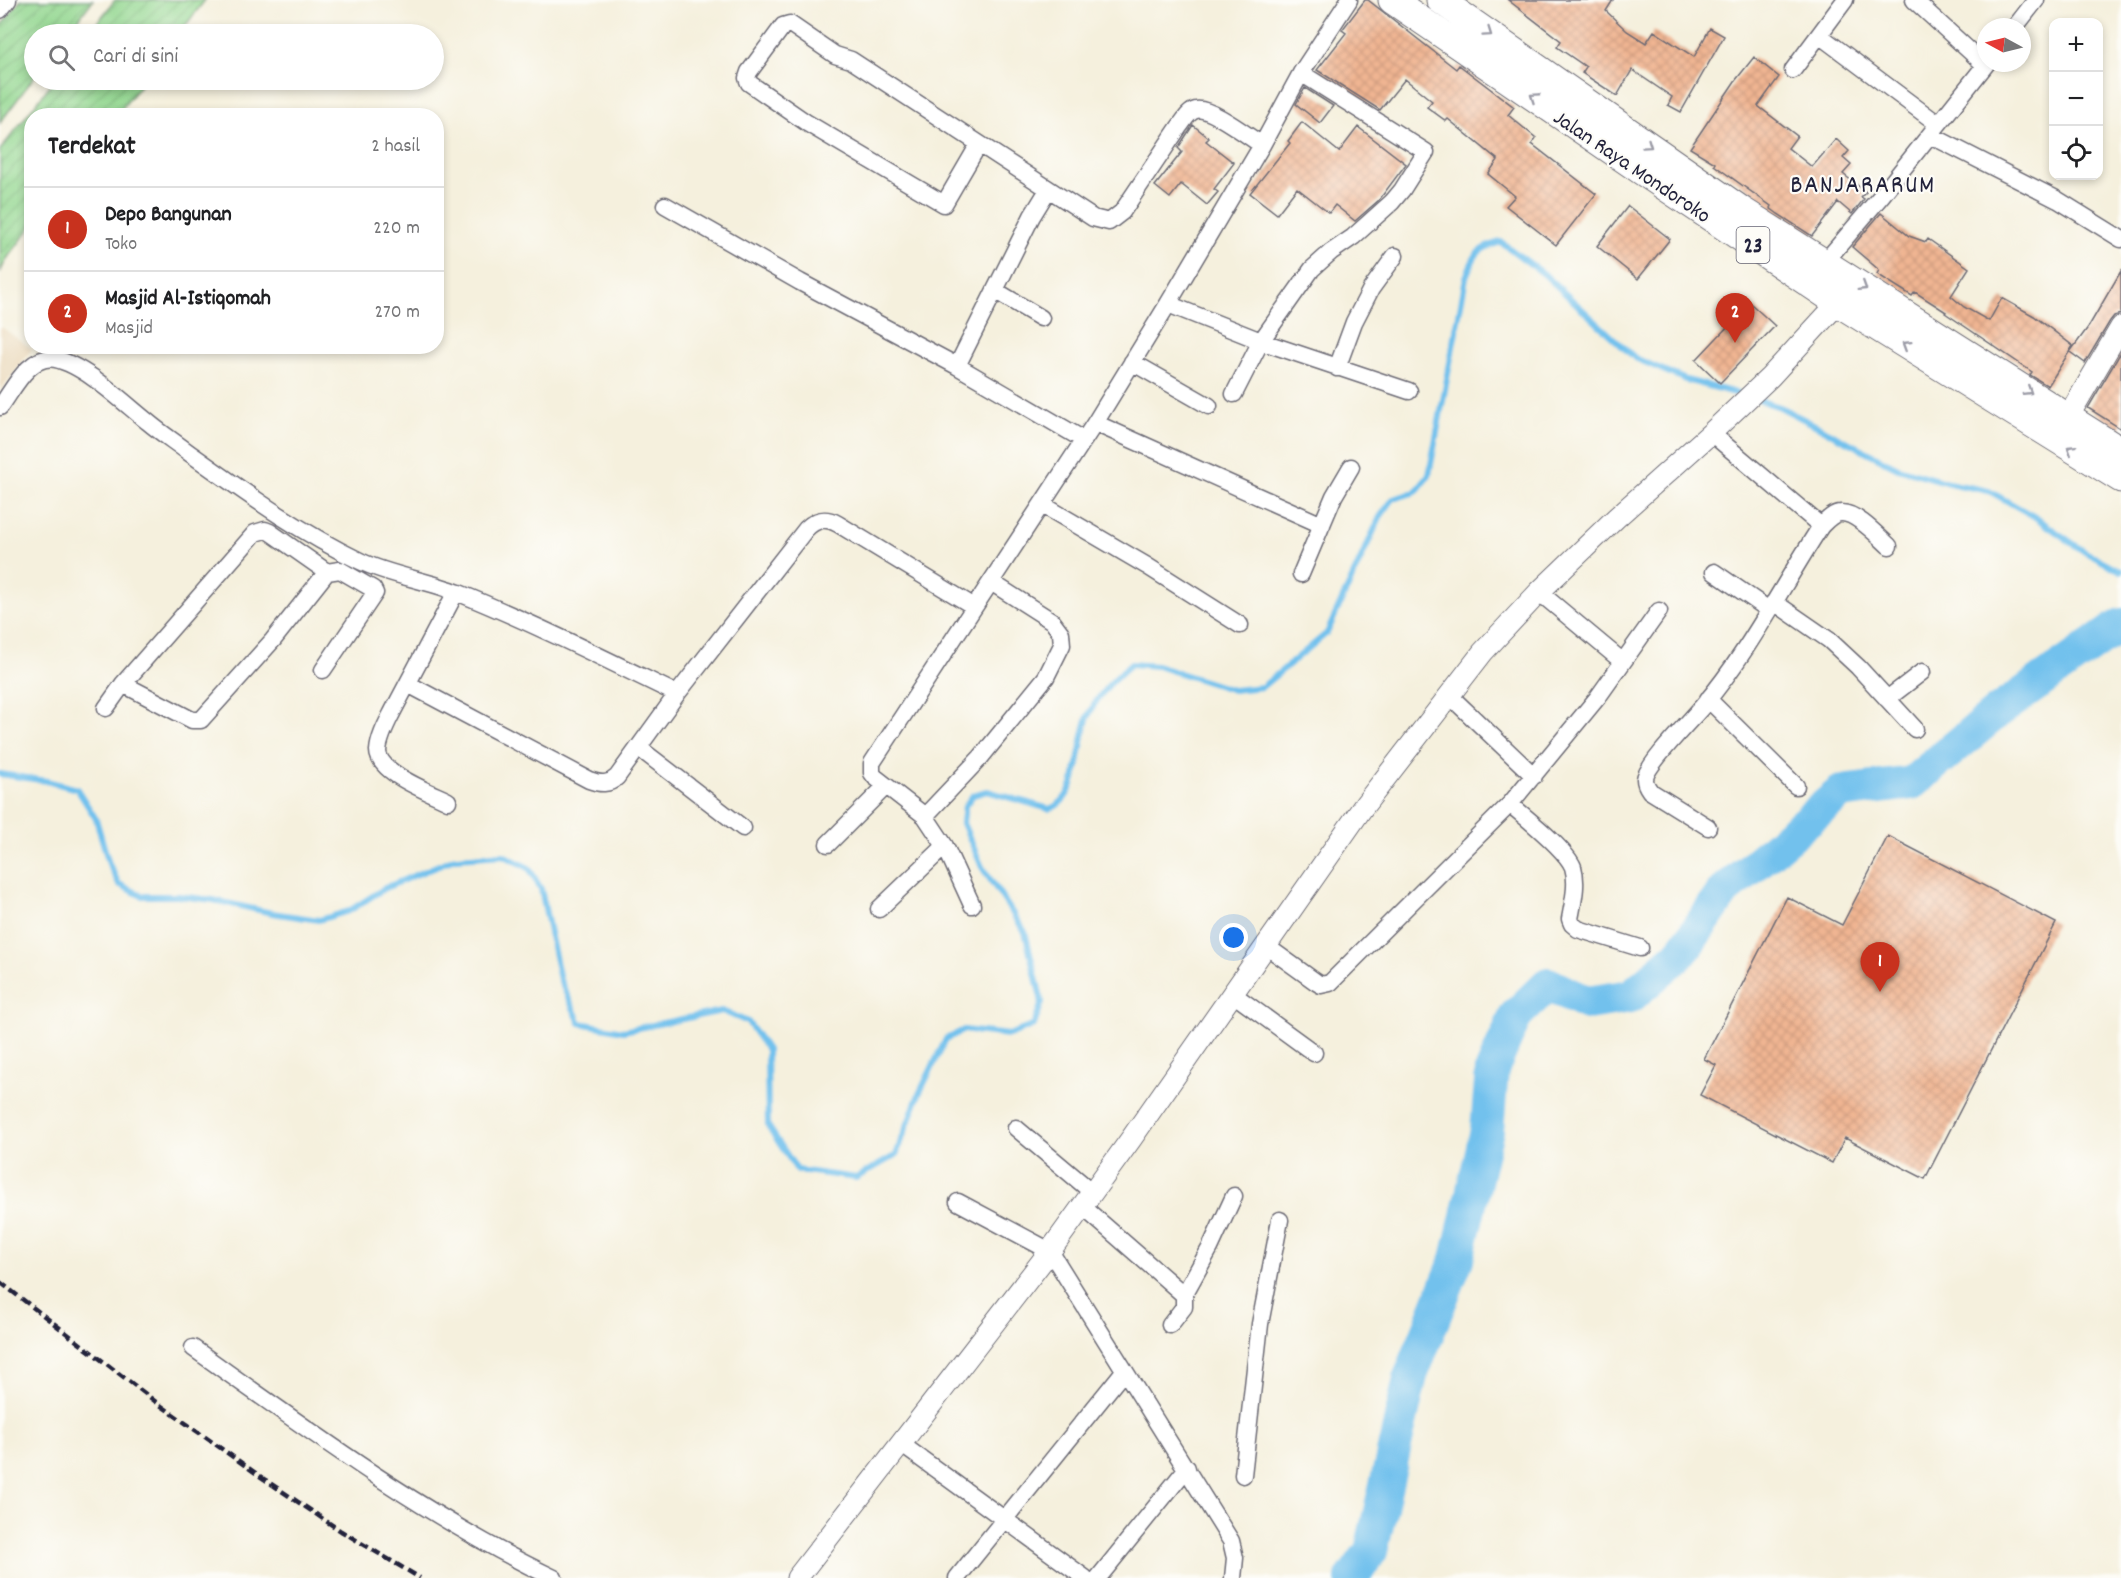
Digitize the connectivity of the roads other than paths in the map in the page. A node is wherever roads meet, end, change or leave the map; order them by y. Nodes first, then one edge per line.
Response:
1 (8, 0) edge
2 (1349, 0) edge
3 (1392, 0) edge
4 (1440, 0) edge
5 (1845, 0) edge
6 (1914, 0) edge
7 (2036, 0) edge
8 (0, 10) edge
9 (2022, 18) edge
10 (1819, 35) junction
11 (1977, 56) edge
12 (1793, 70) dead end
13 (1980, 72) edge
14 (1301, 73) junction
15 (1934, 129) junction
16 (979, 144) junction
17 (1262, 145) junction
18 (1048, 190) junction
19 (665, 205) dead end
20 (2121, 239) edge
21 (1395, 256) dead end
22 (1824, 263) junction
23 (996, 291) junction
24 (1838, 303) junction
25 (1168, 304) junction
26 (1041, 318) dead end
27 (2121, 327) edge
28 (1261, 341) junction
29 (1132, 362) junction
30 (957, 366) junction
31 (1337, 368) junction
32 (1409, 391) dead end
33 (1234, 394) dead end
34 (1209, 406) dead end
35 (0, 407) edge
36 (2068, 417) junction
37 (1095, 423) junction
38 (1711, 433) junction
39 (1084, 440) junction
40 (2121, 451) edge
41 (1351, 467) dead end
42 (2121, 479) edge
43 (1043, 504) junction
44 (296, 525) junction
45 (1322, 525) junction
46 (1821, 526) junction
47 (319, 540) junction
48 (284, 541) junction
49 (1889, 546) dead end
50 (307, 557) junction
51 (327, 572) junction
52 (1714, 572) dead end
53 (1301, 574) dead end
54 (991, 582) junction
55 (456, 592) junction
56 (1539, 592) junction
57 (973, 606) junction
58 (1771, 606) junction
59 (1659, 611) dead end
60 (1240, 625) dead end
61 (1623, 662) junction
62 (323, 670) dead end
63 (1922, 672) dead end
64 (123, 684) junction
65 (408, 684) junction
66 (677, 694) junction
67 (1449, 695) junction
68 (1708, 699) junction
69 (1887, 699) junction
70 (106, 708) dead end
71 (1915, 729) dead end
72 (639, 748) junction
73 (1534, 776) junction
74 (1796, 786) dead end
75 (885, 787) junction
76 (448, 801) dead end
77 (1510, 804) junction
78 (925, 816) junction
79 (1708, 827) dead end
80 (743, 828) dead end
81 (828, 844) dead end
82 (945, 846) junction
83 (972, 905) dead end
84 (879, 909) dead end
85 (1266, 946) junction
86 (1640, 948) dead end
87 (1233, 994) junction
88 (1314, 1053) dead end
89 (1016, 1128) dead end
90 (1234, 1196) dead end
91 (1087, 1199) junction
92 (958, 1202) dead end
93 (1280, 1220) dead end
94 (1050, 1251) junction
95 (1184, 1295) junction
96 (1170, 1325) dead end
97 (193, 1348) dead end
98 (1124, 1371) junction
99 (901, 1444) junction
100 (1187, 1468) junction
101 (1243, 1475) dead end
102 (1005, 1519) junction
103 (554, 1578) edge
104 (796, 1578) edge
105 (957, 1578) edge
106 (1085, 1578) edge
107 (1098, 1578) edge
108 (1233, 1578) edge

1 - 8 street
2 - 14 street
24 -> 3 highway, Jalan Raya Mondoroko / 23
4 -> 22 highway, Jalan Raya Mondoroko / 23
5 - 10 street
6 - 11 street
7 - 9 street
10 - 12 street
10 - 15 street
13 - 15 street
14 - 17 street
14 - 28 street
15 - 20 street
15 - 22 street
16 - 16 street
16 - 18 street
17 - 18 street
17 - 25 street
18 - 23 street
19 - 30 street
21 - 31 street
22 -> 36 highway, Jalan Raya Mondoroko / 23
23 - 26 street
23 - 30 street
24 - 38 street
42 -> 24 highway, Jalan Raya Mondoroko / 23
25 - 28 street
25 - 29 street
27 - 36 street
28 - 31 street
28 - 33 street
29 - 34 street
29 - 37 street
30 - 39 street
31 - 32 street
35 - 44 street
36 - 40 highway, Jalan Raya Mondoroko / 23
37 - 39 street
37 - 45 street
38 - 46 street
38 - 56 street
39 - 43 street
41 - 45 street
43 - 54 street
43 - 60 street
44 - 47 street
44 - 48 street
45 - 53 street
46 - 49 street
46 - 58 street
47 - 50 street
47 - 55 street
48 - 50 street
48 - 64 street
50 - 51 street
51 - 62 street
51 - 64 street
52 - 58 street
54 - 57 street
54 - 78 street
55 - 65 street
55 - 66 street
56 - 61 street
56 - 67 street
57 - 66 street
57 - 75 street
58 - 68 street
58 - 69 street
59 - 61 street
61 - 73 street
63 - 69 street
64 - 70 street
65 - 72 street
65 - 76 street
66 - 72 street
67 - 73 street
67 - 85 street
68 - 74 street
68 - 79 street
69 - 71 street
72 - 80 street
73 - 77 street
75 - 78 street
75 - 81 street
77 - 85 street
77 - 86 street
78 - 82 street
82 - 83 street
82 - 84 street
85 - 87 street
87 - 88 street
87 - 91 street
89 - 91 street
90 - 95 street
91 - 94 street
91 - 95 street
92 - 94 street
93 - 101 street
94 - 98 street
94 - 99 street
95 - 96 street
97 - 103 street
98 - 100 street
98 - 102 street
99 - 102 street
99 - 104 street
100 - 107 street
100 - 108 street
102 - 105 street
102 - 106 street

